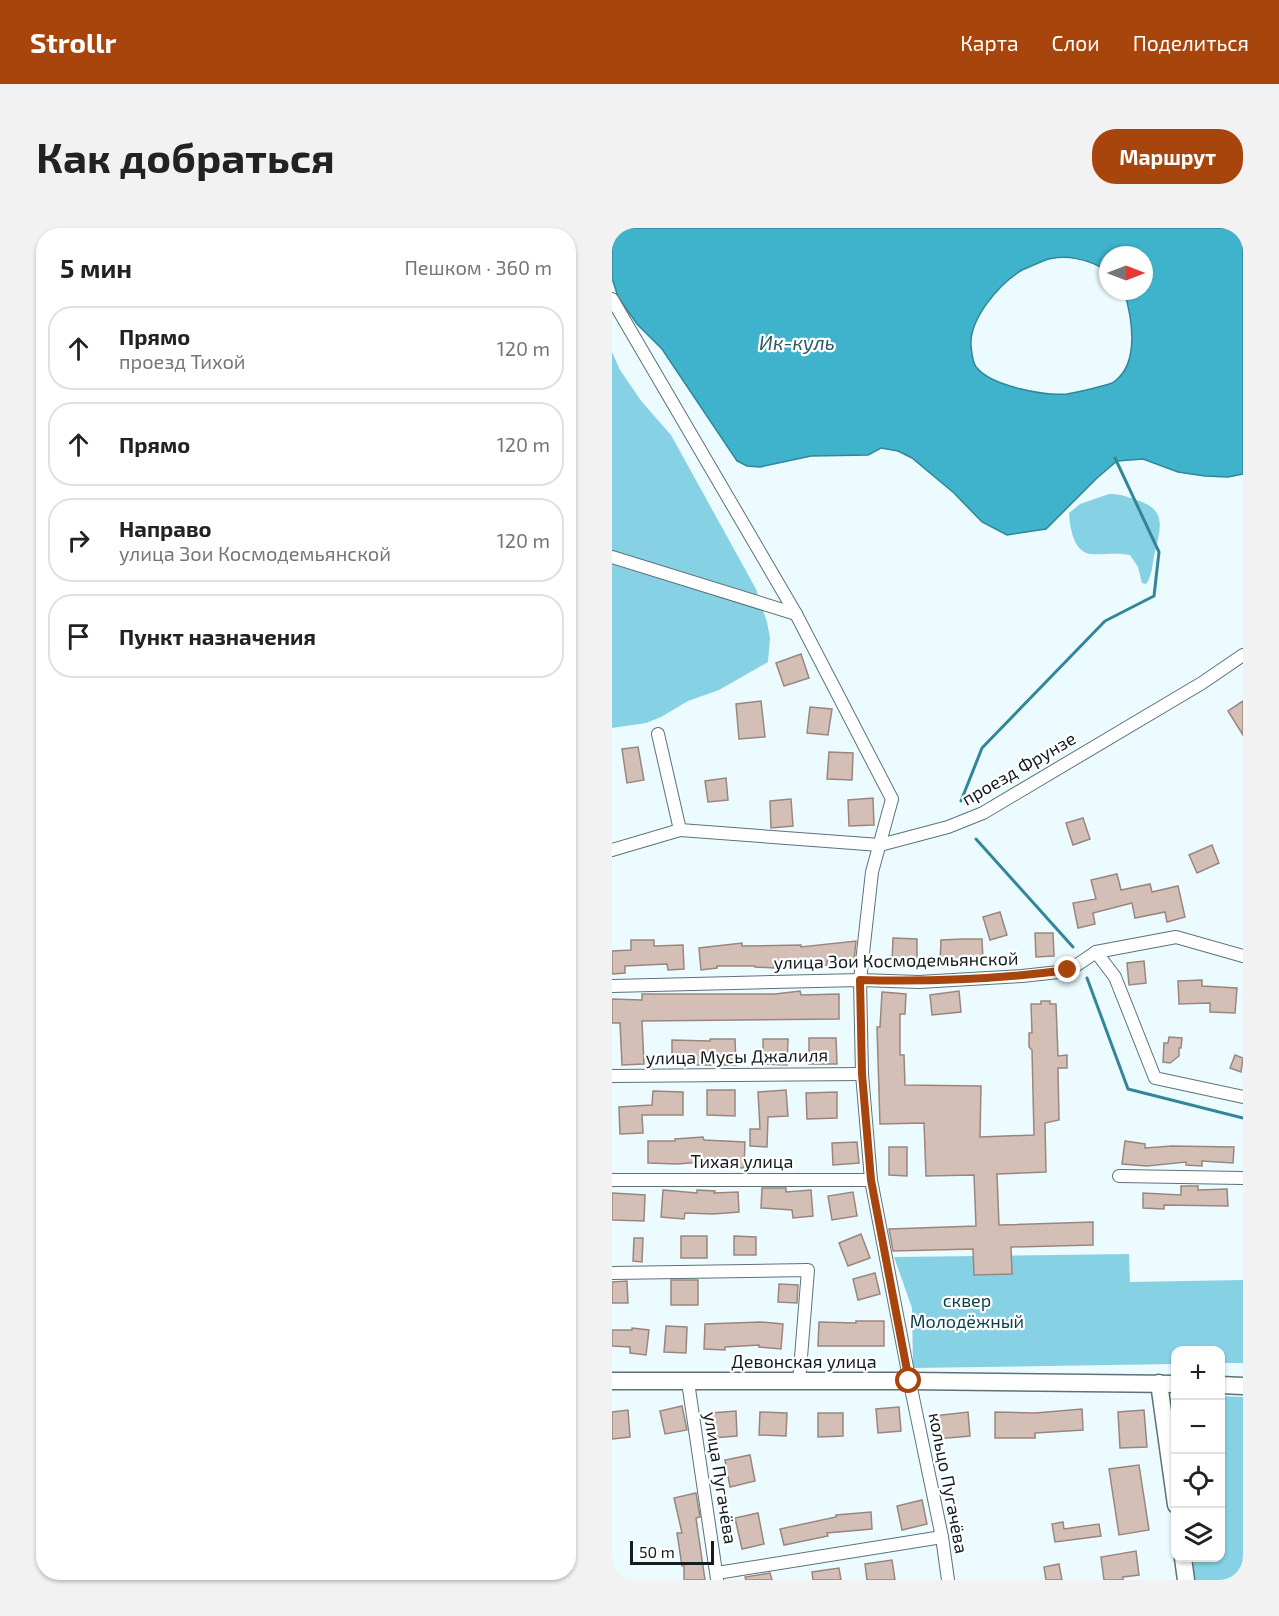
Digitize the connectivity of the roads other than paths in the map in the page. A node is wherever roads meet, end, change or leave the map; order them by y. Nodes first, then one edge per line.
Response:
1 (612, 299) edge
2 (612, 557) edge
3 (796, 614) junction
4 (1243, 655) edge
5 (658, 734) dead end
6 (680, 830) junction
7 (880, 845) junction
8 (612, 850) edge
9 (1096, 952) junction
10 (1243, 956) edge
11 (860, 980) junction
12 (612, 986) edge
13 (862, 1074) junction
14 (612, 1076) edge
15 (1243, 1097) edge
16 (1119, 1176) dead end
17 (1243, 1178) edge
18 (612, 1180) edge
19 (871, 1180) junction
20 (612, 1273) edge
21 (612, 1381) edge
22 (688, 1382) junction
23 (799, 1382) junction
24 (1167, 1384) edge
25 (1225, 1385) edge
26 (1243, 1386) edge
27 (910, 1387) junction
28 (1172, 1454) edge
29 (942, 1537) junction
30 (1184, 1562) edge
31 (717, 1576) edge
32 (948, 1580) edge
33 (1186, 1580) edge

1 - 3 street, кольцо Пугачёва
2 - 3 street
3 - 7 street, кольцо Пугачёва
4 - 7 street, проезд Фрунзе
5 - 6 street
6 - 7 street, проезд Фрунзе
6 - 8 street, проезд Фрунзе
7 - 11 street, кольцо Пугачёва
9 - 10 street, улица Зои Космодемьянской
9 - 11 street, улица Зои Космодемьянской
9 - 15 street
11 - 12 street, улица Зои Космодемьянской
11 - 13 street, кольцо Пугачёва
13 - 14 street, улица Мусы Джалиля
13 - 19 street, кольцо Пугачёва
16 - 17 street
18 - 19 street, Тихая улица
19 - 27 street, кольцо Пугачёва
20 - 23 street
21 - 22 main road, Девонская улица
22 - 23 main road, Девонская улица
22 - 31 street, улица Пугачёва
23 - 27 main road, Девонская улица
24 - 27 main road, Девонская улица
24 - 28 main road
25 - 26 main road
27 - 29 street, кольцо Пугачёва
29 - 31 street
29 - 32 street, кольцо Пугачёва
30 - 33 main road

